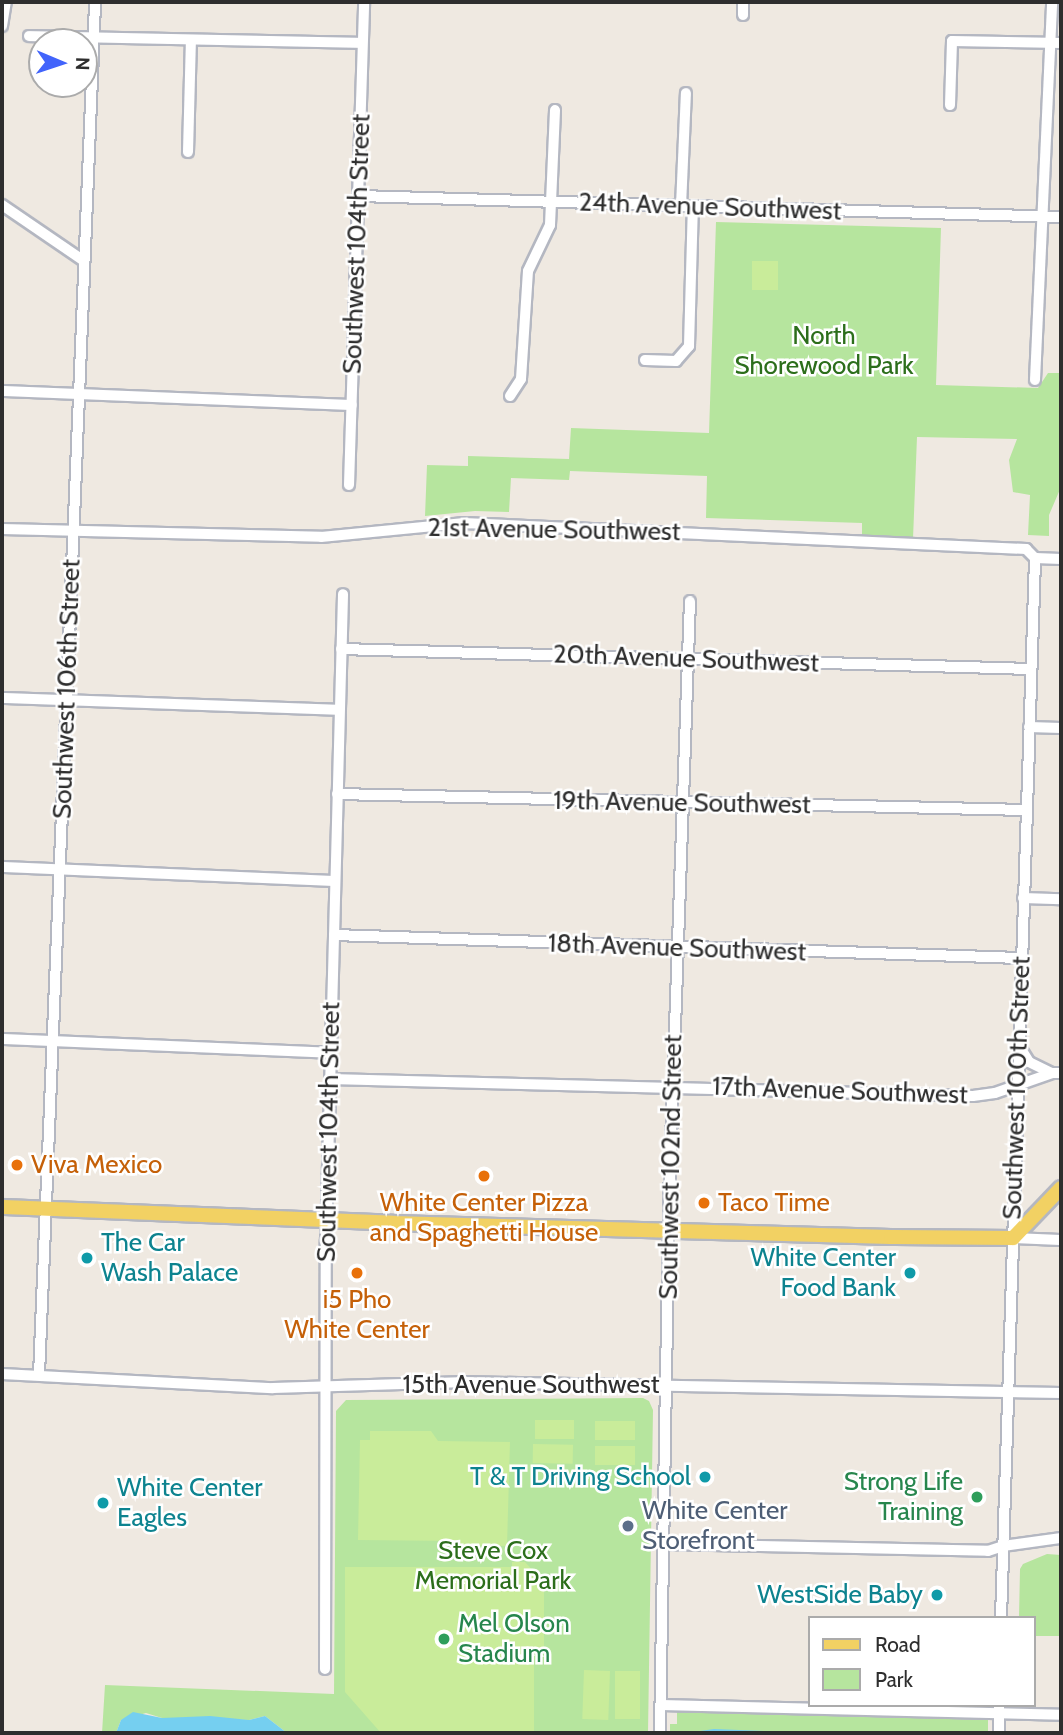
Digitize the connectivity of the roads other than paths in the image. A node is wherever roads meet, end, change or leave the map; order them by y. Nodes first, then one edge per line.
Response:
1 (6, 2) edge
2 (94, 2) edge
3 (364, 2) edge
4 (743, 2) edge
5 (1052, 2) edge
6 (743, 15) dead end
7 (2, 26) edge
8 (93, 28) edge
9 (98, 37) edge
10 (191, 40) junction
11 (362, 43) junction
12 (1056, 43) edge
13 (686, 93) dead end
14 (91, 98) edge
15 (950, 105) dead end
16 (555, 110) dead end
17 (188, 152) dead end
18 (359, 196) junction
19 (552, 202) junction
20 (2, 205) edge
21 (681, 206) junction
22 (693, 206) junction
23 (1042, 216) junction
24 (1061, 217) edge
25 (84, 261) junction
26 (645, 360) dead end
27 (1035, 380) dead end
28 (2, 391) edge
29 (79, 394) junction
30 (510, 396) dead end
31 (352, 405) junction
32 (349, 485) dead end
33 (2, 529) edge
34 (74, 531) junction
35 (1035, 558) junction
36 (1061, 559) edge
37 (343, 594) dead end
38 (690, 601) dead end
39 (341, 649) junction
40 (690, 660) junction
41 (1031, 669) junction
42 (2, 698) edge
43 (66, 701) junction
44 (339, 710) junction
45 (1029, 727) junction
46 (1061, 728) edge
47 (337, 794) junction
48 (684, 804) junction
49 (1026, 810) junction
50 (2, 867) edge
51 (60, 870) junction
52 (335, 881) junction
53 (1023, 898) junction
54 (1061, 899) edge
55 (334, 935) junction
56 (678, 948) junction
57 (1021, 958) junction
58 (2, 1039) edge
59 (53, 1041) junction
60 (1019, 1046) junction
61 (331, 1053) junction
62 (1056, 1073) edge
63 (330, 1079) junction
64 (1018, 1086) junction
65 (674, 1087) junction
66 (1061, 1188) edge
67 (2, 1207) edge
68 (46, 1209) junction
69 (327, 1220) junction
70 (669, 1231) junction
71 (1013, 1238) junction
72 (1061, 1240) edge
73 (2, 1374) edge
74 (39, 1375) junction
75 (667, 1385) junction
76 (325, 1388) junction
77 (1007, 1392) junction
78 (1061, 1393) edge
79 (1061, 1538) edge
80 (664, 1544) junction
81 (1003, 1546) junction
82 (1001, 1616) edge
83 (326, 1669) dead end
84 (661, 1705) junction
85 (808, 1707) edge
86 (830, 1707) edge
87 (999, 1709) edge
88 (1061, 1715) edge
89 (660, 1733) edge
90 (999, 1733) edge

1 - 7 street
2 - 8 street, Southwest 106th Street
3 - 11 street, Southwest 104th Street
4 - 6 street
5 - 12 street
9 - 10 street
10 - 11 street
10 - 17 street
11 - 18 street, Southwest 104th Street
12 - 15 street
12 - 23 street
13 - 21 street
14 - 25 street, Southwest 106th Street
16 - 19 street
18 - 19 street, 24th Avenue Southwest
18 - 31 street, Southwest 104th Street
19 - 21 street, 24th Avenue Southwest
19 - 30 street
20 - 25 street
21 - 22 street, 24th Avenue Southwest
22 - 23 street, 24th Avenue Southwest
22 - 26 street
23 - 24 street, 24th Avenue Southwest
23 - 27 street
25 - 29 street, Southwest 106th Street
28 - 29 street
29 - 31 street
29 - 34 street, Southwest 106th Street
31 - 32 street, Southwest 104th Street
33 - 34 street, 21st Avenue Southwest
34 - 35 street, 21st Avenue Southwest
34 - 43 street, Southwest 106th Street
35 - 36 street, 21st Avenue Southwest
35 - 41 street, Southwest 100th Street
37 - 39 street, Southwest 104th Street
38 - 40 street, Southwest 102nd Street
39 - 40 street, 20th Avenue Southwest
39 - 44 street, Southwest 104th Street
40 - 41 street, 20th Avenue Southwest
40 - 48 street, Southwest 102nd Street
41 - 45 street, Southwest 100th Street
42 - 43 street
43 - 44 street
43 - 51 street, Southwest 106th Street
44 - 47 street, Southwest 104th Street
45 - 46 street
45 - 49 street, Southwest 100th Street
47 - 48 street, 19th Avenue Southwest
47 - 52 street, Southwest 104th Street
48 - 49 street, 19th Avenue Southwest
48 - 56 street, Southwest 102nd Street
49 - 53 street, Southwest 100th Street
50 - 51 street
51 - 52 street
51 - 59 street, Southwest 106th Street
52 - 55 street, Southwest 104th Street
53 - 54 street
53 - 57 street, Southwest 100th Street
55 - 56 street, 18th Avenue Southwest
55 - 61 street, Southwest 104th Street
56 - 57 street, 18th Avenue Southwest
56 - 65 street, Southwest 102nd Street
57 - 60 street, Southwest 100th Street
58 - 59 street
59 - 61 street
59 - 68 street, Southwest 106th Street
60 - 62 street, 17th Avenue Southwest
60 - 64 street, Southwest 100th Street
61 - 63 street, Southwest 104th Street
62 - 64 street, 17th Avenue Southwest
63 - 65 street, 17th Avenue Southwest
63 - 69 street, Southwest 104th Street
64 - 65 street, 17th Avenue Southwest
64 - 71 street, Southwest 100th Street
65 - 70 street, Southwest 102nd Street
66 - 71 main road
67 - 68 main road
68 - 69 main road
68 - 74 street, Southwest 106th Street
69 - 70 main road
69 - 76 street, Southwest 104th Street
70 - 71 main road
70 - 75 street, Southwest 102nd Street
71 - 72 street
71 - 77 street, Southwest 100th Street
73 - 74 street, 15th Avenue Southwest
74 - 76 street, 15th Avenue Southwest
75 - 76 street, 15th Avenue Southwest
75 - 77 street, 15th Avenue Southwest
75 - 80 street, Southwest 102nd Street
76 - 83 street, Southwest 104th Street
77 - 78 street, 15th Avenue Southwest
77 - 81 street, Southwest 100th Street
79 - 81 street
80 - 81 street
80 - 84 street, Southwest 102nd Street
81 - 82 street, Southwest 100th Street
84 - 85 street
84 - 89 street, Southwest 102nd Street
86 - 87 street
87 - 88 street
87 - 90 street

